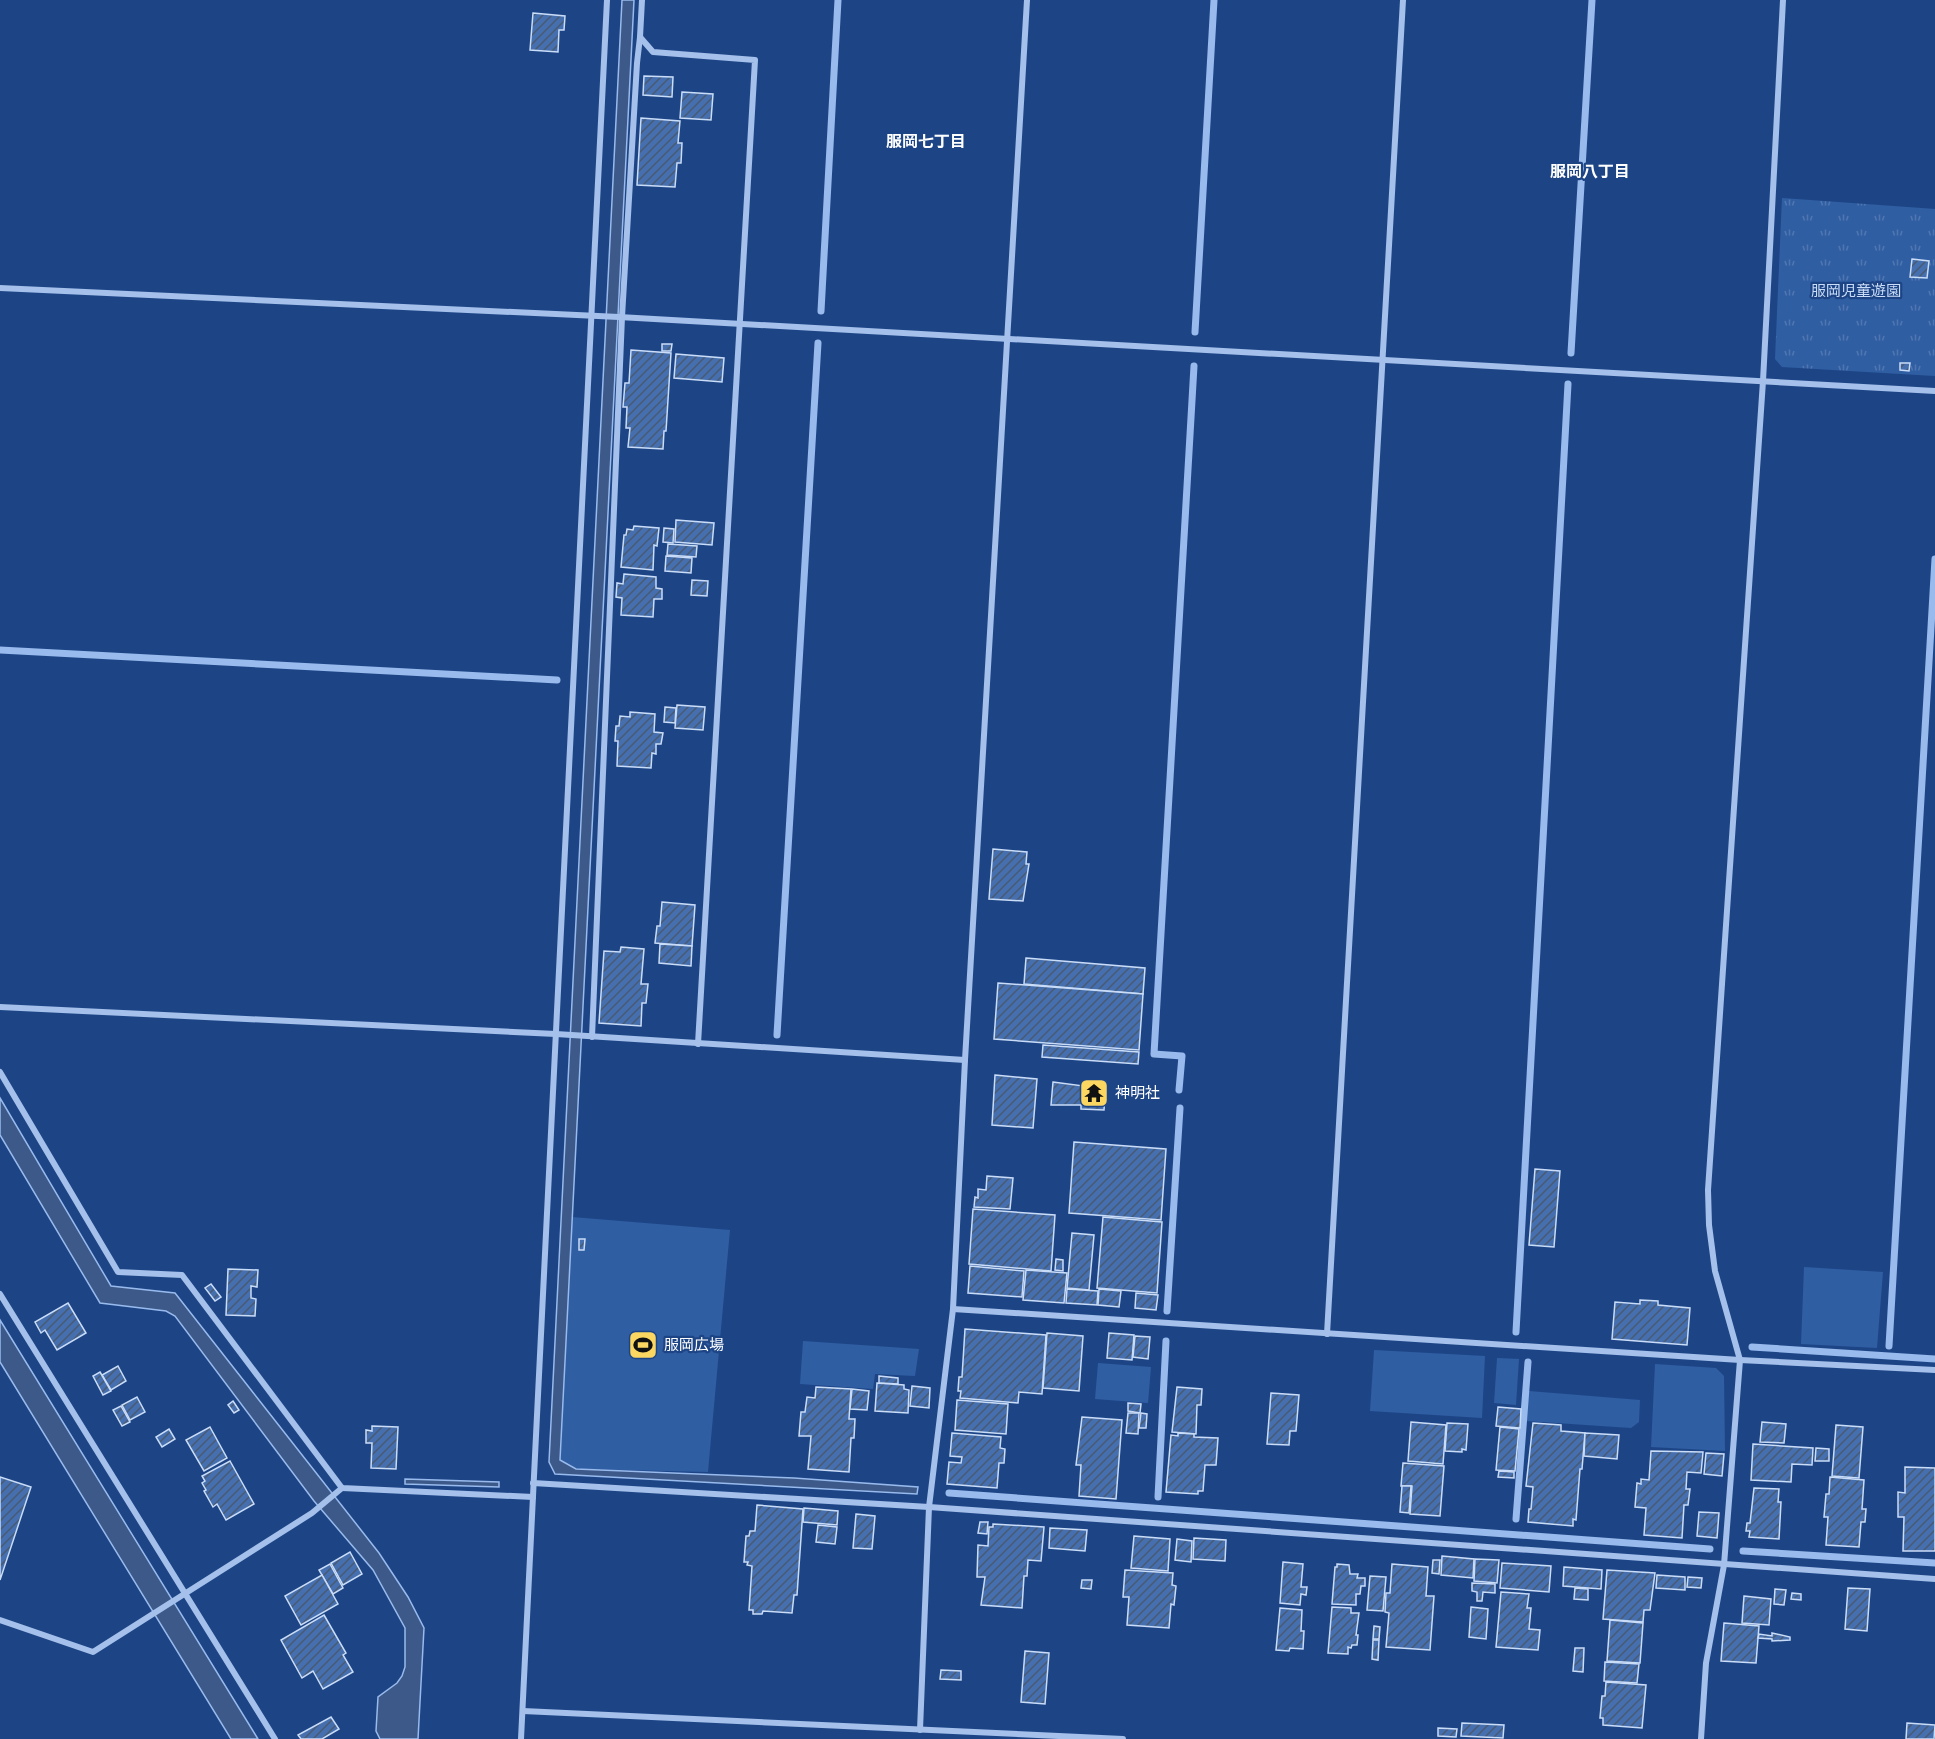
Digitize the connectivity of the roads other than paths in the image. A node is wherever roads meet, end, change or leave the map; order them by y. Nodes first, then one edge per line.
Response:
1 (607, 0) edge
2 (642, 0) edge
3 (1027, 0) edge
4 (1403, 0) edge
5 (1783, 0) edge
6 (640, 37) junction
7 (0, 288) edge
8 (591, 316) junction
9 (621, 317) junction
10 (740, 324) junction
11 (1007, 339) junction
12 (1383, 360) junction
13 (1763, 381) junction
14 (1935, 391) edge
15 (0, 1007) edge
16 (555, 1034) junction
17 (592, 1037) junction
18 (698, 1044) junction
19 (965, 1060) junction
20 (0, 1072) edge
21 (0, 1294) edge
22 (953, 1309) junction
23 (1327, 1334) junction
24 (1740, 1360) junction
25 (1935, 1370) edge
26 (533, 1483) junction
27 (340, 1490) junction
28 (533, 1497) junction
29 (929, 1507) junction
30 (1724, 1565) junction
31 (1935, 1579) edge
32 (185, 1595) junction
33 (0, 1620) edge
34 (523, 1711) junction
35 (920, 1730) junction
36 (275, 1739) edge
37 (521, 1739) edge
38 (1123, 1739) edge
39 (1701, 1739) edge

1 - 8 street
2 - 6 street
3 - 11 street
4 - 12 street
5 - 13 street
6 - 9 street
6 - 10 street
7 - 8 street
8 - 9 street
8 - 16 street
9 - 10 street
9 - 17 street
10 - 11 street
10 - 18 street
11 - 12 street
11 - 19 street
12 - 13 street
12 - 23 street
13 - 14 street
13 - 24 street
15 - 16 street
16 - 17 street
16 - 26 street
17 - 18 street
18 - 19 street
19 - 22 street
20 - 27 street
21 - 32 street
22 - 23 street
22 - 29 street
23 - 24 street
24 - 25 street
24 - 30 street
26 - 28 street
26 - 29 street
27 - 28 street
27 - 32 street
28 - 34 street
29 - 30 street
29 - 35 street
30 - 31 street
30 - 39 street
32 - 33 street
32 - 36 street
34 - 35 street
34 - 37 street
35 - 38 street

